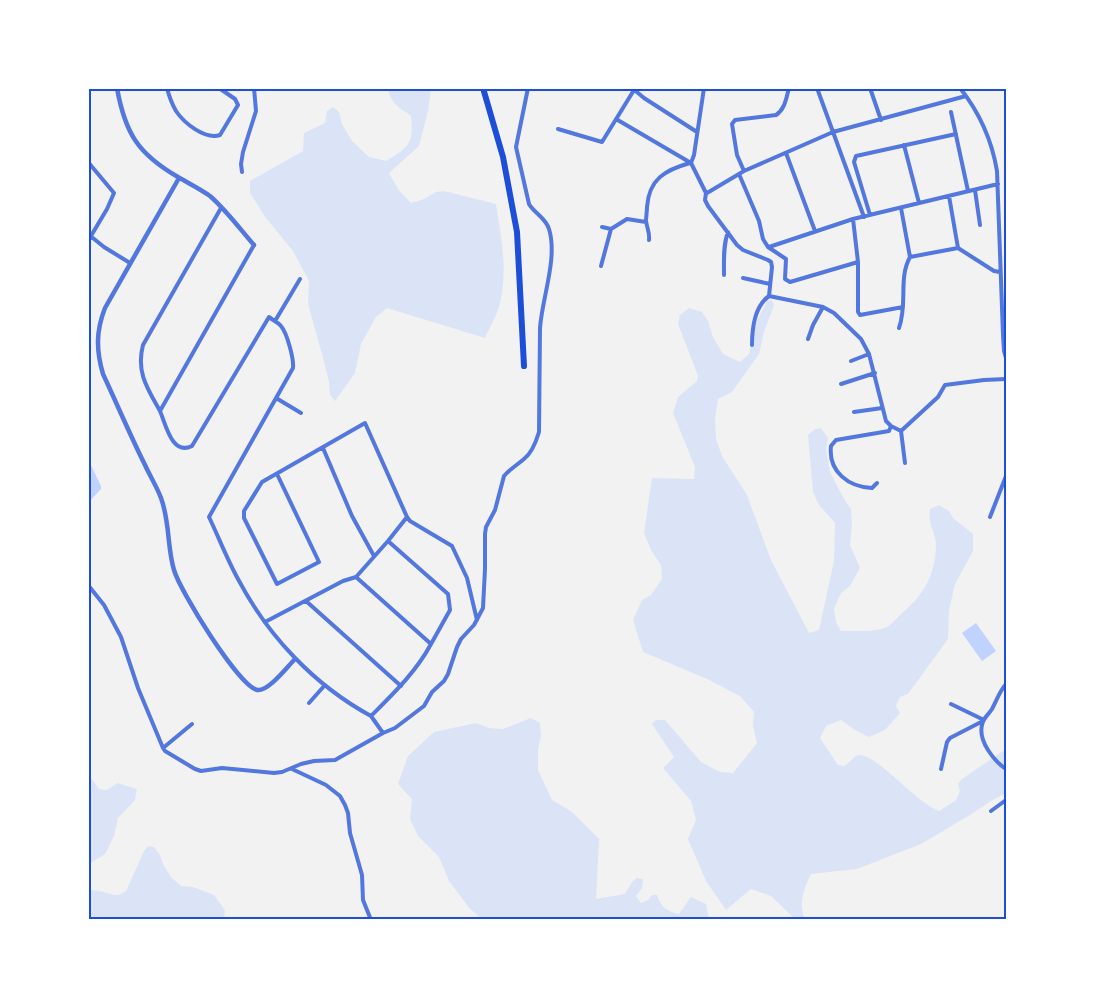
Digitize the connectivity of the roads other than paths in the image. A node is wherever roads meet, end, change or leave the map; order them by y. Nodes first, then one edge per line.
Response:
1 (117, 88) edge
2 (167, 88) edge
3 (219, 88) edge
4 (254, 88) edge
5 (483, 88) edge
6 (528, 88) edge
7 (704, 88) edge
8 (789, 88) edge
9 (817, 88) edge
10 (870, 88) edge
11 (960, 88) edge
12 (633, 89) edge
13 (966, 96) junction
14 (951, 112) dead end
15 (616, 119) junction
16 (882, 120) junction
17 (558, 129) dead end
18 (697, 132) junction
19 (833, 132) junction
20 (956, 134) junction
21 (904, 145) junction
22 (786, 153) junction
23 (88, 162) edge
24 (691, 163) junction
25 (744, 171) junction
26 (242, 172) dead end
27 (740, 174) junction
28 (178, 178) junction
29 (998, 184) junction
30 (975, 190) junction
31 (968, 191) junction
32 (706, 193) junction
33 (949, 196) junction
34 (919, 203) junction
35 (221, 208) junction
36 (901, 208) junction
37 (870, 215) junction
38 (864, 217) junction
39 (853, 219) junction
40 (646, 222) junction
41 (980, 225) dead end
42 (603, 227) dead end
43 (611, 229) junction
44 (815, 231) junction
45 (728, 232) junction
46 (89, 237) edge
47 (649, 240) dead end
48 (254, 245) joint
49 (768, 247) junction
50 (958, 248) junction
51 (910, 257) junction
52 (858, 262) junction
53 (131, 264) junction
54 (601, 266) dead end
55 (1000, 272) junction
56 (724, 275) dead end
57 (743, 278) dead end
58 (300, 279) dead end
59 (770, 284) junction
60 (769, 296) junction
61 (823, 307) junction
62 (903, 307) junction
63 (274, 321) junction
64 (899, 328) dead end
65 (808, 339) dead end
66 (752, 345) dead end
67 (869, 354) junction
68 (1006, 358) edge
69 (851, 361) dead end
70 (524, 366) dead end
71 (875, 374) junction
72 (1006, 379) edge
73 (840, 384) dead end
74 (276, 398) junction
75 (882, 408) junction
76 (160, 411) junction
77 (854, 412) dead end
78 (301, 413) dead end
79 (891, 426) junction
80 (901, 430) junction
81 (323, 448) junction
82 (905, 463) dead end
83 (277, 474) junction
84 (1006, 476) edge
85 (877, 483) dead end
86 (406, 517) junction
87 (990, 518) dead end
88 (388, 541) junction
89 (374, 556) junction
90 (356, 577) junction
91 (88, 585) edge
92 (306, 601) junction
93 (477, 621) junction
94 (265, 622) junction
95 (431, 644) junction
96 (295, 659) junction
97 (1006, 684) edge
98 (325, 685) junction
99 (401, 686) junction
100 (309, 703) dead end
101 (951, 704) dead end
102 (371, 716) junction
103 (984, 720) junction
104 (192, 724) dead end
105 (383, 733) junction
106 (163, 748) junction
107 (291, 768) junction
108 (941, 769) dead end
109 (1006, 769) edge
110 (1006, 800) edge
111 (991, 811) dead end
112 (371, 920) edge

1 - 28 street
2 - 3 street
4 - 26 street
5 - 70 main road
6 - 93 street
7 - 18 street
8 - 25 street
9 - 19 street
10 - 16 street
11 - 13 street
12 - 15 street
12 - 18 street
13 - 16 street
13 - 29 street
14 - 20 street
15 - 17 street
15 - 24 street
16 - 19 street
18 - 24 street
19 - 22 street
19 - 38 street
20 - 21 street
20 - 31 street
21 - 34 street
21 - 37 street
22 - 25 street
22 - 44 street
23 - 46 street
24 - 32 street
24 - 40 street
25 - 27 street
27 - 32 street
27 - 49 street
28 - 35 street
28 - 53 street
29 - 30 street
29 - 55 street
30 - 31 street
30 - 41 street
31 - 33 street
32 - 45 street
33 - 34 street
33 - 50 street
34 - 36 street
35 - 48 street
35 - 76 street
36 - 37 street
36 - 51 street
37 - 38 street
38 - 39 street
39 - 44 street
39 - 52 street
40 - 43 street
40 - 47 street
42 - 43 street
43 - 54 street
44 - 49 street
45 - 56 street
45 - 59 street
46 - 53 street
48 - 76 street
49 - 52 street
50 - 51 street
50 - 55 street
51 - 62 street
52 - 62 street
53 - 96 street
55 - 68 street
57 - 59 street
58 - 63 street
59 - 60 street
60 - 61 street
60 - 66 street
61 - 65 street
61 - 67 street
62 - 64 street
63 - 74 street
63 - 76 street
67 - 69 street
67 - 71 street
71 - 73 street
71 - 75 street
72 - 80 street
74 - 78 street
74 - 94 street
75 - 77 street
75 - 79 street
79 - 80 street
79 - 85 street
80 - 82 street
81 - 83 street
81 - 86 street
81 - 89 street
83 - 83 street
84 - 87 street
86 - 88 street
86 - 93 street
88 - 89 street
88 - 95 street
89 - 90 street
90 - 92 street
90 - 95 street
91 - 106 street
92 - 94 street
92 - 99 street
93 - 105 street
94 - 96 street
95 - 99 street
96 - 98 street
97 - 103 street
98 - 100 street
98 - 102 street
99 - 102 street
101 - 103 street
102 - 105 street
103 - 108 street
103 - 109 street
104 - 106 street
105 - 107 street
106 - 107 street
107 - 112 street
110 - 111 street

